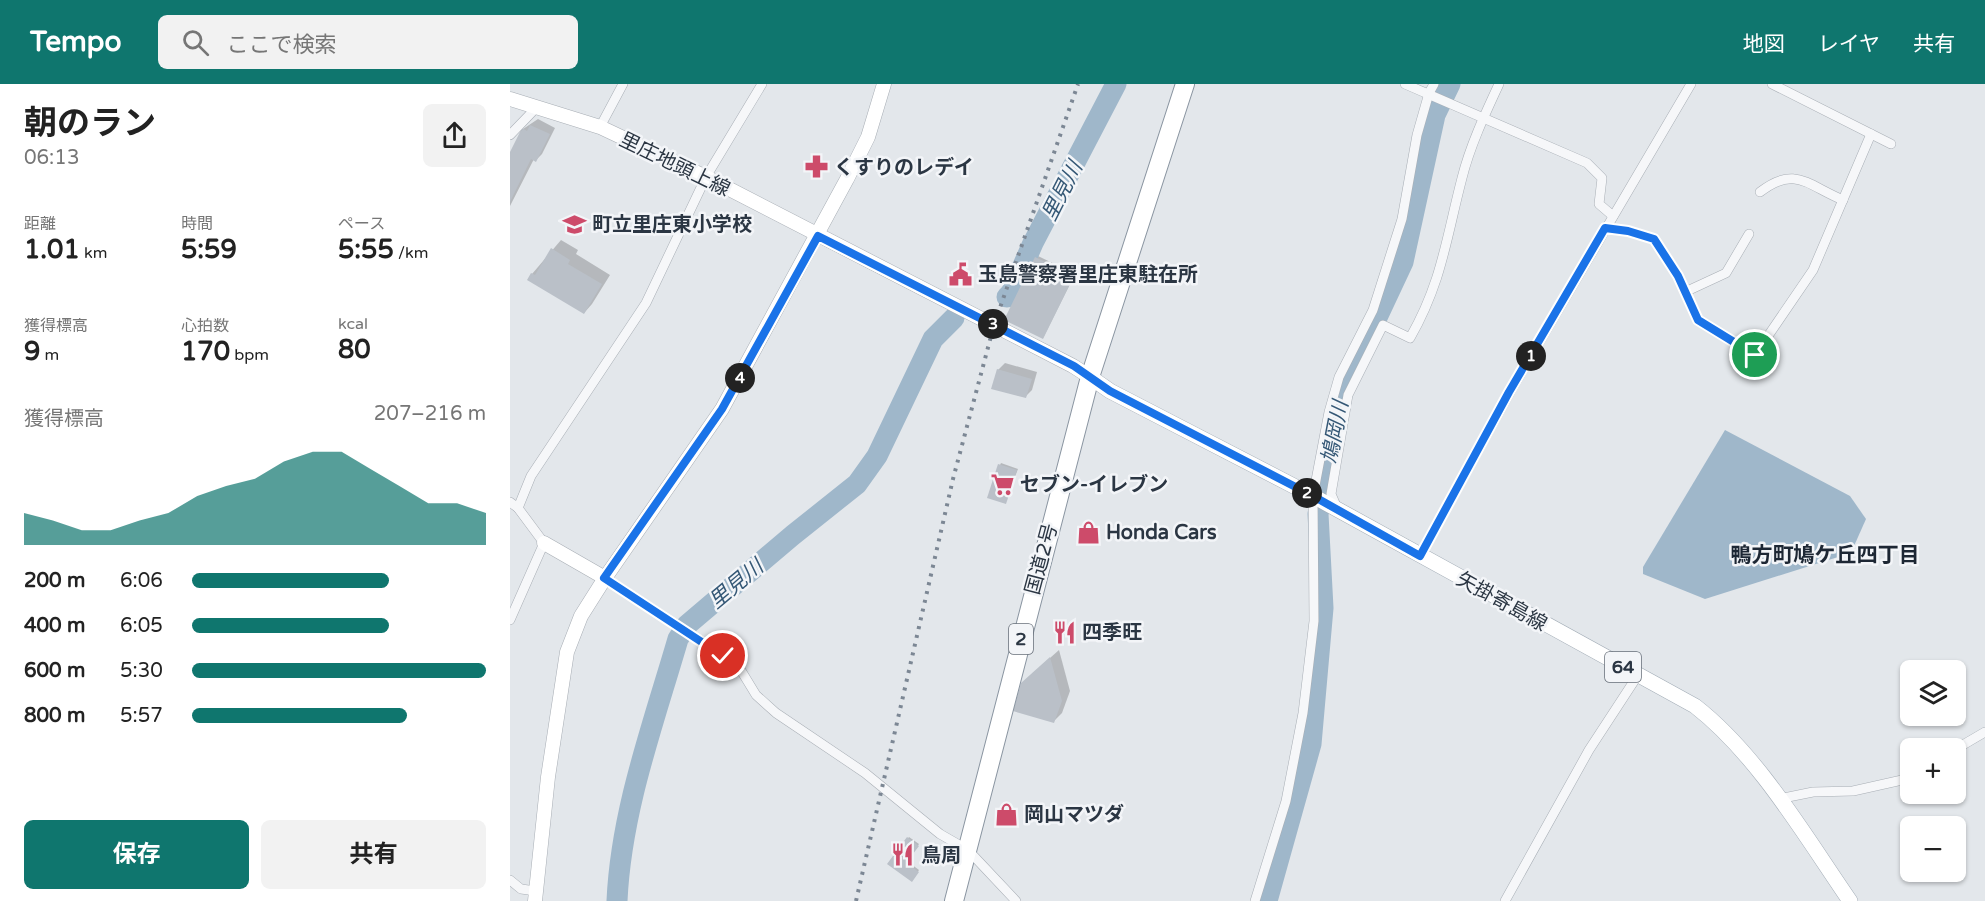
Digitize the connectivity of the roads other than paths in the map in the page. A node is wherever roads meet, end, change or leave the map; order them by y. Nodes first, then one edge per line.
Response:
1 (623, 84) edge
2 (762, 84) edge
3 (884, 84) edge
4 (1185, 84) edge
5 (1405, 84) edge
6 (1498, 84) edge
7 (1690, 84) edge
8 (1772, 84) edge
9 (1431, 88) edge
10 (510, 99) edge
11 (536, 108) junction
12 (1483, 118) junction
13 (600, 127) junction
14 (1871, 134) junction
15 (510, 135) edge
16 (1890, 144) dead end
17 (706, 177) junction
18 (1760, 192) dead end
19 (1843, 200) junction
20 (1613, 216) junction
21 (1605, 228) junction
22 (1749, 234) dead end
23 (818, 236) junction
24 (1685, 292) junction
25 (1090, 377) junction
26 (1313, 496) junction
27 (514, 505) edge
28 (1334, 509) junction
29 (544, 543) junction
30 (1420, 556) junction
31 (604, 578) junction
32 (510, 620) edge
33 (1638, 675) junction
34 (1985, 732) edge
35 (1966, 743) edge
36 (1900, 781) edge
37 (1778, 799) junction
38 (968, 850) junction
39 (510, 880) edge
40 (535, 896) edge
41 (954, 901) edge
42 (1016, 901) edge
43 (1255, 901) edge
44 (1505, 901) edge
45 (1851, 901) edge

1 - 13 street
2 - 17 street
3 - 23 street
4 - 25 highway, 国道2号 / 2
5 - 9 street
6 - 12 street
7 - 20 street
8 - 14 street
9 - 12 street
9 - 26 street
10 - 11 street, 里庄地頭上線
11 - 13 street, 里庄地頭上線
11 - 15 street
12 - 20 street
12 - 28 street
13 - 17 street, 里庄地頭上線
14 - 16 street
14 - 19 street
17 - 23 street, 里庄地頭上線
17 - 27 street
18 - 19 street
19 - 24 street
20 - 21 street
21 - 24 street
21 - 30 street
22 - 24 street
23 - 25 street, 里庄地頭上線
23 - 31 street
25 - 26 main road, 矢掛寄島線 / 64
25 - 38 highway, 国道2号 / 2
26 - 28 main road, 矢掛寄島線 / 64
26 - 43 street
27 - 29 street
28 - 30 main road, 矢掛寄島線 / 64
29 - 31 street
29 - 32 street
30 - 33 main road, 矢掛寄島線 / 64
31 - 38 street
31 - 40 street
33 - 37 main road, 矢掛寄島線 / 64
33 - 44 street
34 - 35 street
36 - 37 street
37 - 45 main road, 矢掛寄島線 / 64
38 - 41 highway, 国道2号 / 2
38 - 42 street
39 - 40 street

